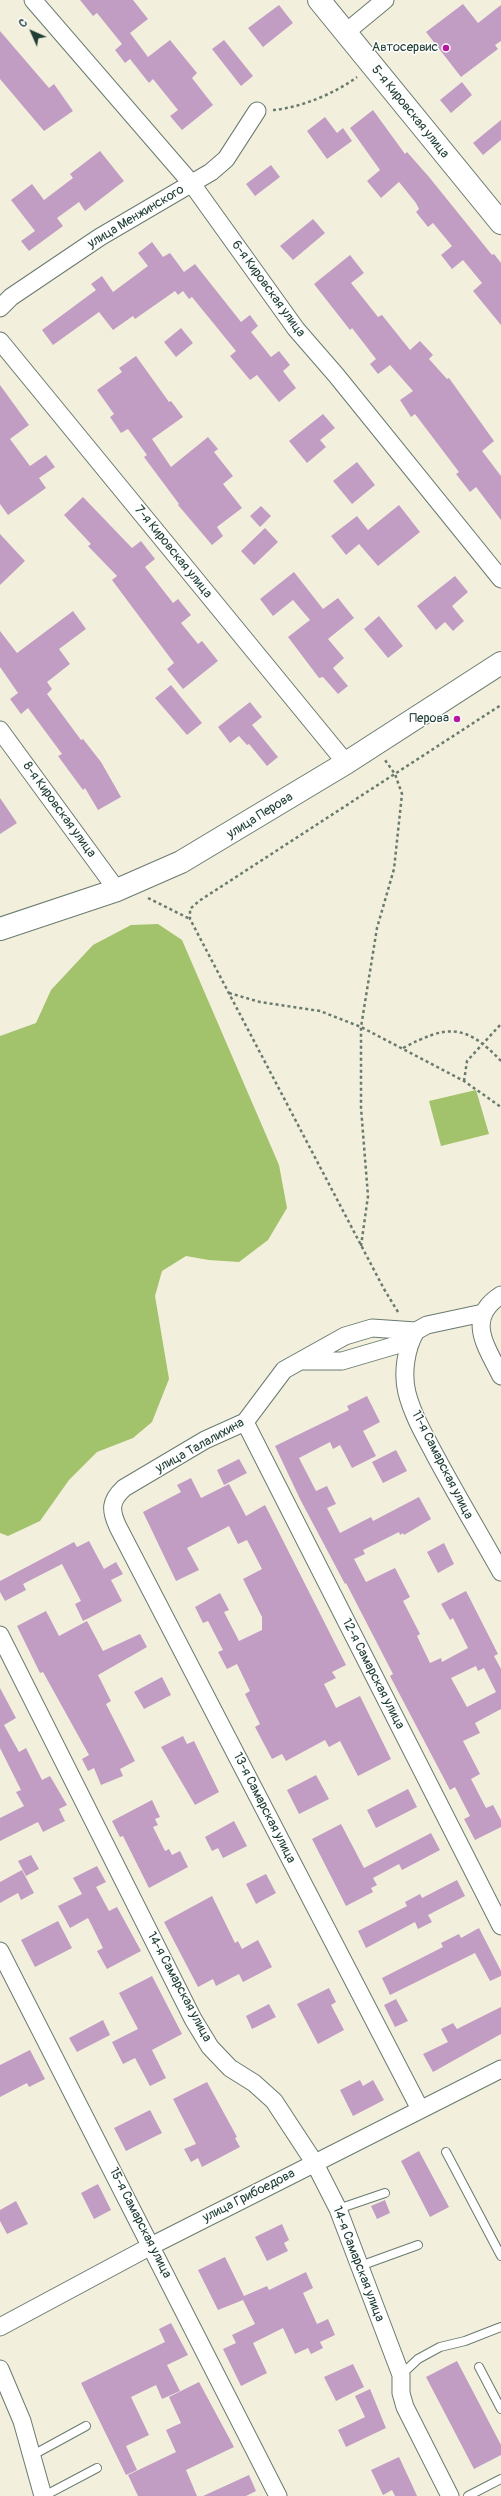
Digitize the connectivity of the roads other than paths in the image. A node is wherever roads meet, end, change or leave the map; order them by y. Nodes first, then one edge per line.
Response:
1 (33, 0) edge
2 (319, 0) edge
3 (385, 0) edge
4 (345, 33) junction
5 (257, 111) road end
6 (192, 184) junction
7 (501, 223) edge
8 (0, 308) edge
9 (0, 341) edge
10 (501, 579) edge
11 (501, 663) edge
12 (0, 730) edge
13 (346, 763) junction
14 (117, 890) junction
15 (0, 929) edge
16 (501, 1295) edge
17 (483, 1313) junction
18 (413, 1336) junction
19 (299, 1361) junction
20 (501, 1376) edge
21 (245, 1422) junction
22 (111, 1506) joint
23 (501, 1572) edge
24 (0, 1635) edge
25 (501, 1926) edge
26 (0, 1951) edge
27 (501, 2069) edge
28 (420, 2109) junction
29 (446, 2152) dead end
30 (314, 2162) junction
31 (385, 2193) dead end
32 (338, 2209) junction
33 (418, 2245) dead end
34 (151, 2246) junction
35 (501, 2256) edge
36 (360, 2266) junction
37 (0, 2327) edge
38 (501, 2327) edge
39 (479, 2367) dead end
40 (0, 2369) edge
41 (401, 2375) junction
42 (501, 2410) edge
43 (86, 2426) dead end
44 (31, 2456) junction
45 (97, 2468) dead end
46 (501, 2479) edge
47 (44, 2496) edge
48 (278, 2496) edge
49 (450, 2496) edge
50 (468, 2496) edge

1 - 6 street, 6-я Кировская улица
2 - 4 street, 5-я Кировская улица
3 - 4 street
4 - 7 street, 5-я Кировская улица
5 - 6 street, улица Менжинского
6 - 8 street, улица Менжинского
6 - 10 street, 6-я Кировская улица
9 - 13 street, 7-я Кировская улица
11 - 13 street, улица Перова
12 - 14 street, 8-я Кировская улица
13 - 14 street, улица Перова
14 - 15 street, улица Перова
16 - 17 street
17 - 18 street, улица Талалихина
17 - 20 street
18 - 19 street, улица Талалихина
18 - 19 street, улица Талалихина
18 - 23 street, 11-я Самарская улица
19 - 21 street, улица Талалихина
21 - 22 street, улица Талалихина
21 - 25 street, 12-я Самарская улица
22 - 28 street, 13-я Самарская улица
24 - 30 street, 14-я Самарская улица
26 - 34 street, 15-я Самарская улица
27 - 28 street, улица Грибоедова
28 - 30 street, улица Грибоедова
29 - 35 lane
30 - 32 street, 14-я Самарская улица
30 - 34 street, улица Грибоедова
31 - 32 lane
32 - 36 street, 14-я Самарская улица
33 - 36 lane
34 - 37 street, улица Грибоедова
34 - 48 street, 15-я Самарская улица
36 - 41 street, 14-я Самарская улица
38 - 41 lane
39 - 42 lane
40 - 44 street
41 - 49 street, 14-я Самарская улица
43 - 44 lane
44 - 47 street
45 - 47 lane
46 - 50 lane

